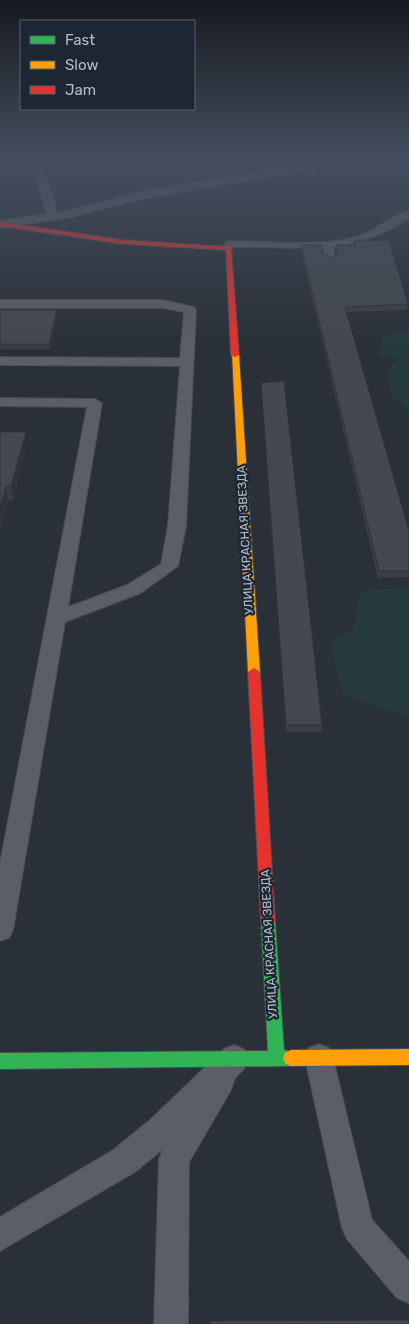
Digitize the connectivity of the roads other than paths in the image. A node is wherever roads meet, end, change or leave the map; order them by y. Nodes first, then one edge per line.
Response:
1 (21, 221) edge
2 (398, 221) edge
3 (1, 224) edge
4 (327, 245) junction
5 (229, 248) junction
6 (330, 258) edge
7 (0, 304) edge
8 (0, 361) edge
9 (187, 362) junction
10 (0, 402) edge
11 (57, 618) junction
12 (0, 930) edge
13 (276, 1058) junction
14 (319, 1058) junction
15 (409, 1058) edge
16 (234, 1059) junction
17 (0, 1061) edge
18 (0, 1234) edge
19 (409, 1286) edge
20 (171, 1324) edge

1 - 3 street
2 - 4 lane
3 - 5 street
4 - 5 lane
4 - 6 lane
5 - 13 street, УЛИЦА КРАСНАЯ ЗВЕЗДА
7 - 9 lane
8 - 9 lane
9 - 11 lane
10 - 11 lane
11 - 12 lane
13 - 14 street
13 - 16 street
14 - 15 street
14 - 19 lane
16 - 17 street
16 - 18 lane
16 - 20 lane

